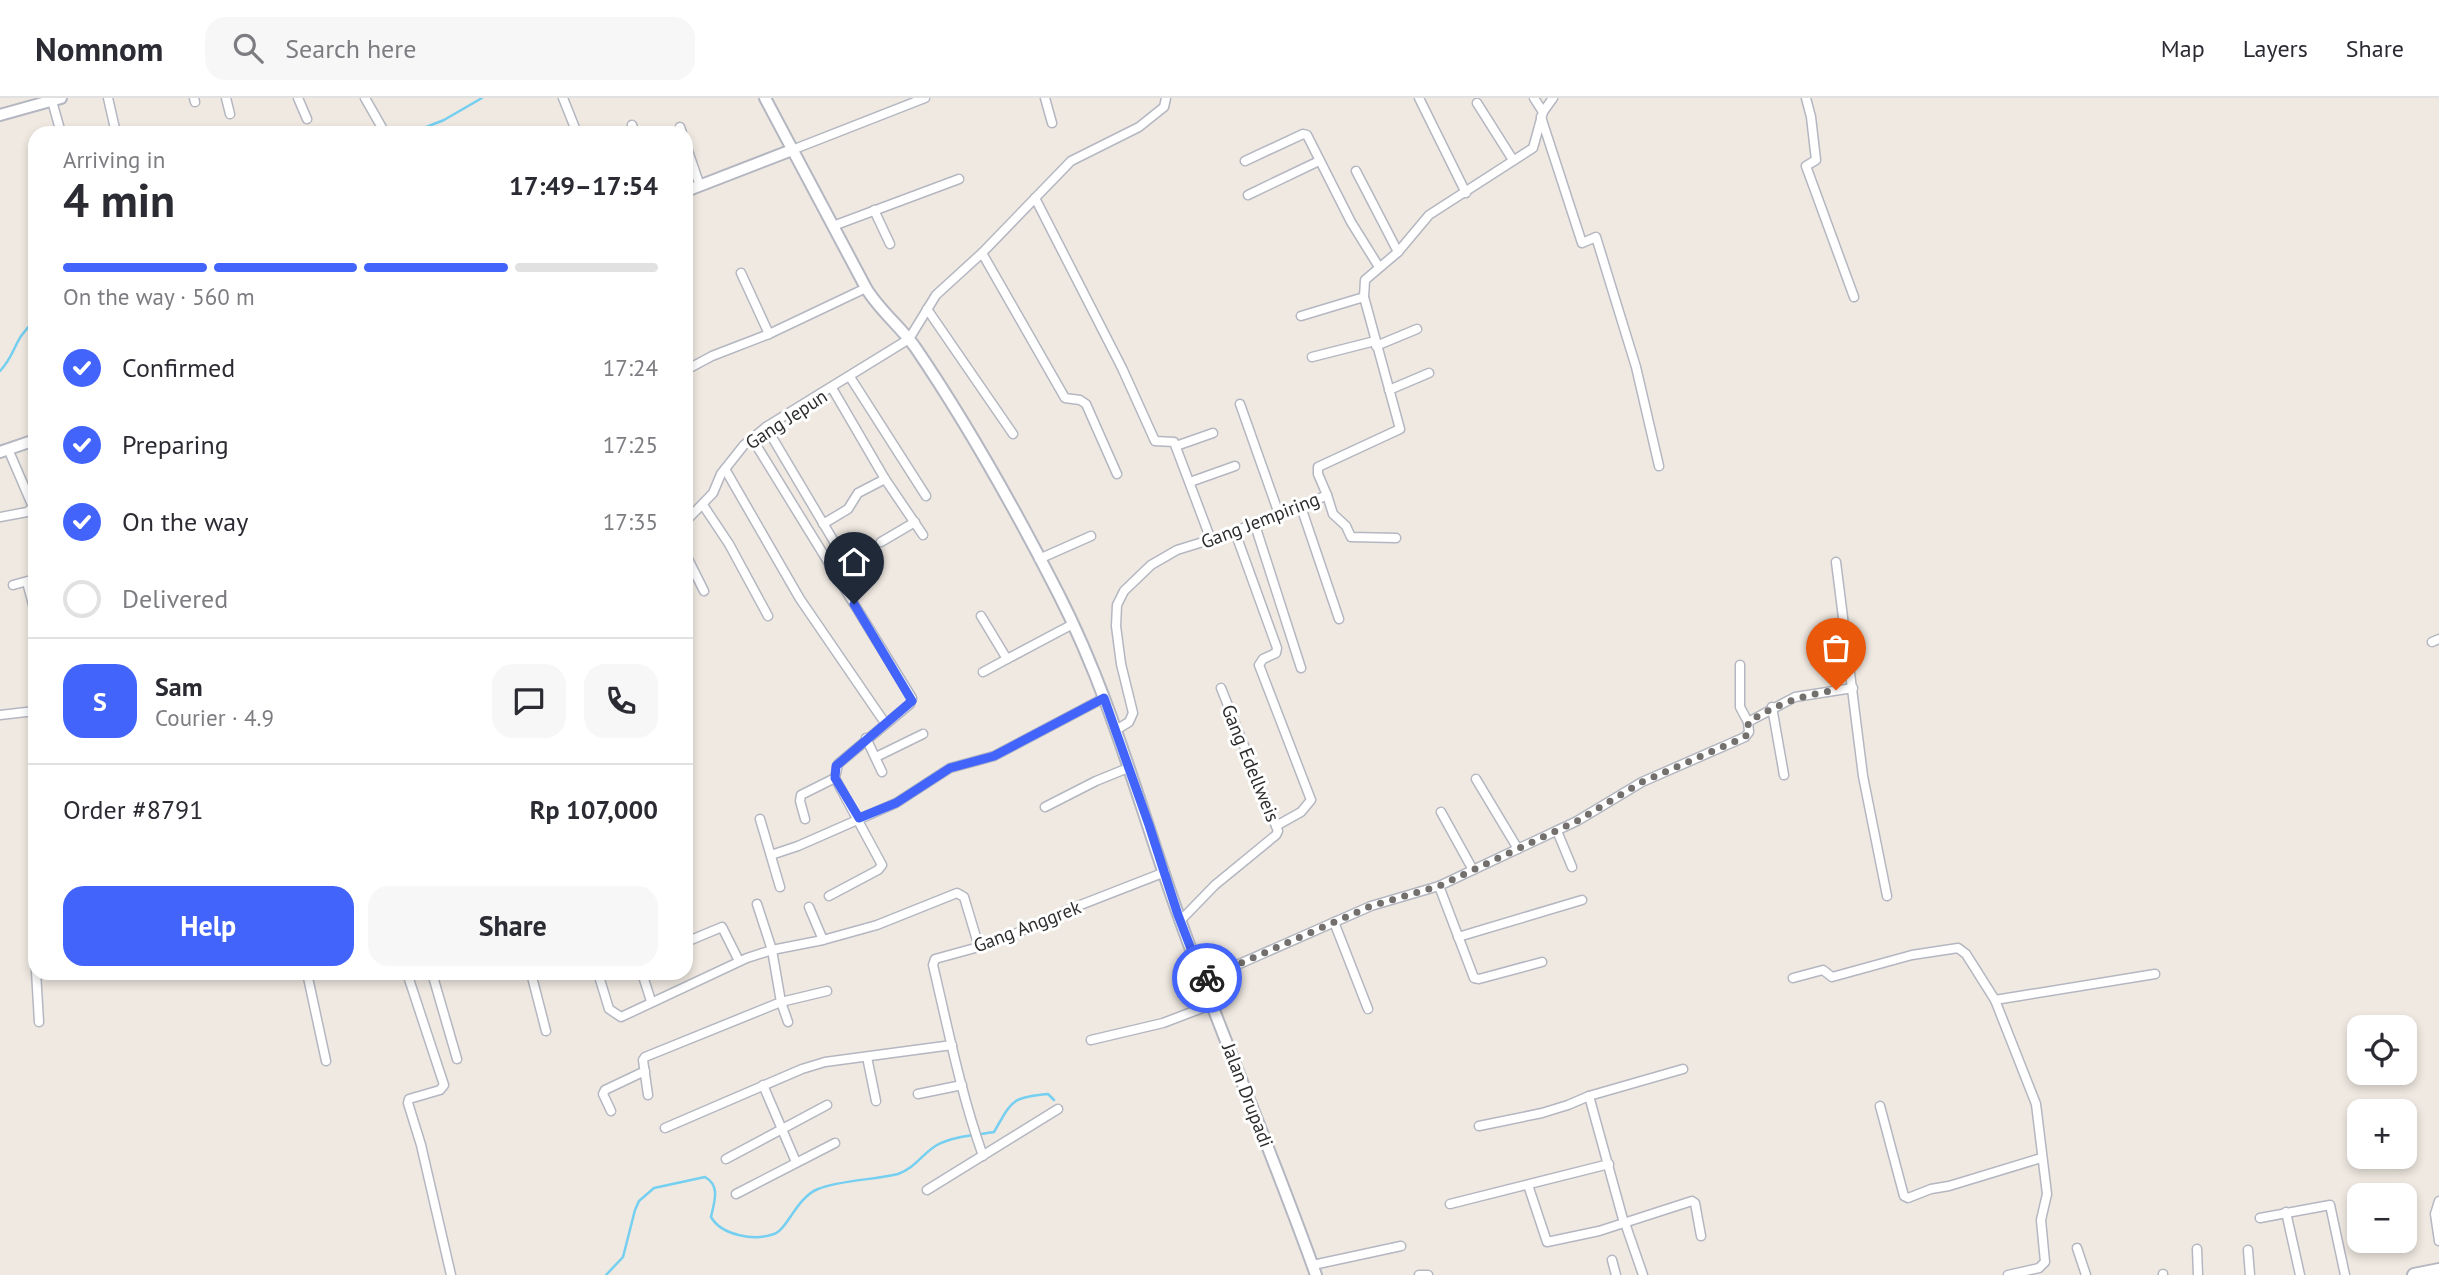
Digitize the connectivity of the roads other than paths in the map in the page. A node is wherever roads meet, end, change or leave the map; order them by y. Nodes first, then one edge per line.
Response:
1 (107, 98) edge
2 (226, 98) edge
3 (298, 98) edge
4 (365, 98) edge
5 (563, 98) edge
6 (765, 98) edge
7 (925, 98) edge
8 (1045, 98) edge
9 (1166, 98) edge
10 (1419, 98) edge
11 (1534, 98) edge
12 (1553, 98) edge
13 (1806, 98) edge
14 (57, 99) edge
15 (1477, 103) dead end
16 (230, 114) dead end
17 (0, 115) edge
18 (1542, 115) junction
19 (307, 119) dead end
20 (1052, 123) dead end
21 (60, 126) edge
22 (114, 126) edge
23 (381, 126) edge
24 (574, 126) edge
25 (792, 150) junction
26 (1513, 160) junction
27 (1245, 161) dead end
28 (1319, 161) junction
29 (693, 166) edge
30 (1356, 171) dead end
31 (959, 179) dead end
32 (700, 186) junction
33 (693, 188) edge
34 (1466, 193) junction
35 (1248, 195) dead end
36 (1035, 198) junction
37 (874, 210) junction
38 (833, 226) junction
39 (890, 244) dead end
40 (1398, 251) junction
41 (982, 253) junction
42 (1379, 267) junction
43 (741, 272) dead end
44 (866, 288) junction
45 (1364, 297) junction
46 (1854, 297) dead end
47 (927, 309) junction
48 (1301, 316) dead end
49 (1417, 329) dead end
50 (769, 334) junction
51 (909, 339) junction
52 (1375, 343) junction
53 (1312, 358) dead end
54 (693, 366) edge
55 (1429, 373) dead end
56 (850, 377) junction
57 (832, 388) junction
58 (1389, 390) junction
59 (1240, 404) dead end
60 (766, 427) junction
61 (1213, 433) dead end
62 (1013, 434) dead end
63 (752, 440) junction
64 (28, 442) edge
65 (1176, 446) junction
66 (4, 450) edge
67 (1236, 466) dead end
68 (1659, 466) dead end
69 (725, 469) junction
70 (1117, 474) dead end
71 (885, 479) junction
72 (1190, 482) junction
73 (1327, 495) junction
74 (926, 496) dead end
75 (28, 497) edge
76 (703, 505) junction
77 (1301, 508) junction
78 (28, 511) edge
79 (693, 514) edge
80 (1279, 514) junction
81 (0, 517) edge
82 (915, 522) junction
83 (823, 524) junction
84 (1255, 525) junction
85 (1235, 532) junction
86 (923, 535) dead end
87 (1091, 536) dead end
88 (1396, 538) dead end
89 (1211, 540) junction
90 (881, 542) dead end
91 (839, 550) dead end
92 (1039, 559) junction
93 (1836, 562) dead end
94 (693, 569) edge
95 (28, 582) edge
96 (13, 585) dead end
97 (704, 592) dead end
98 (981, 615) dead end
99 (768, 616) dead end
100 (1339, 619) dead end
101 (1073, 624) junction
102 (1007, 659) junction
103 (1740, 665) dead end
104 (1301, 668) dead end
105 (983, 672) dead end
106 (1221, 688) dead end
107 (1853, 688) junction
108 (1104, 698) junction
109 (1772, 707) junction
110 (28, 712) edge
111 (0, 715) edge
112 (1748, 722) junction
113 (885, 723) junction
114 (1116, 730) junction
115 (923, 734) dead end
116 (866, 738) junction
117 (876, 757) junction
118 (1128, 768) junction
119 (882, 772) dead end
120 (1784, 775) dead end
121 (835, 778) junction
122 (1476, 779) dead end
123 (1045, 807) dead end
124 (1441, 813) dead end
125 (859, 818) junction
126 (805, 819) dead end
127 (760, 820) dead end
128 (1276, 826) junction
129 (1557, 831) junction
130 (1518, 849) junction
131 (771, 855) junction
132 (1572, 867) dead end
133 (1473, 870) junction
134 (1165, 872) junction
135 (1439, 886) junction
136 (780, 887) dead end
137 (829, 896) dead end
138 (1887, 896) dead end
139 (1583, 900) dead end
140 (757, 904) dead end
141 (809, 907) dead end
142 (1179, 918) junction
143 (1334, 922) junction
144 (1458, 937) junction
145 (693, 939) edge
146 (823, 940) junction
147 (979, 947) junction
148 (772, 950) junction
149 (739, 961) junction
150 (1542, 962) dead end
151 (2155, 974) dead end
152 (1793, 978) dead end
153 (37, 980) edge
154 (309, 980) edge
155 (409, 980) edge
156 (434, 980) edge
157 (533, 980) edge
158 (600, 980) edge
159 (644, 980) edge
160 (1203, 980) junction
161 (827, 991) dead end
162 (1996, 1000) junction
163 (651, 1001) junction
164 (781, 1002) junction
165 (1213, 1004) junction
166 (1368, 1009) dead end
167 (39, 1022) dead end
168 (788, 1022) dead end
169 (547, 1031) dead end
170 (1091, 1040) dead end
171 (952, 1045) junction
172 (867, 1056) junction
173 (457, 1059) dead end
174 (326, 1061) dead end
175 (1683, 1069) dead end
176 (645, 1071) junction
177 (763, 1085) junction
178 (962, 1085) junction
179 (918, 1094) dead end
180 (648, 1095) dead end
181 (1589, 1096) junction
182 (876, 1101) dead end
183 (827, 1105) dead end
184 (1881, 1106) dead end
185 (1058, 1109) dead end
186 (611, 1111) dead end
187 (1479, 1126) dead end
188 (665, 1128) dead end
189 (782, 1129) junction
190 (835, 1143) dead end
191 (983, 1156) junction
192 (726, 1158) dead end
193 (2041, 1158) junction
194 (796, 1162) junction
195 (1609, 1164) junction
196 (1528, 1185) junction
197 (927, 1190) dead end
198 (736, 1194) dead end
199 (2439, 1200) edge
200 (1450, 1204) dead end
201 (2286, 1212) junction
202 (2260, 1218) dead end
203 (1625, 1223) junction
204 (1701, 1236) dead end
205 (2439, 1241) edge
206 (1401, 1246) dead end
207 (2077, 1248) dead end
208 (2197, 1249) dead end
209 (2248, 1250) dead end
210 (1612, 1260) dead end
211 (1314, 1270) edge
212 (2439, 1270) edge
213 (451, 1275) edge
214 (1419, 1275) edge
215 (1428, 1275) edge
216 (1615, 1275) edge
217 (1643, 1275) edge
218 (2008, 1275) edge
219 (2086, 1275) edge
220 (2198, 1275) edge
221 (2250, 1275) edge
222 (2300, 1275) edge
223 (2345, 1275) edge
224 (2414, 1275) edge

1 - 22 street
2 - 16 street
3 - 19 street
4 - 23 street
5 - 24 street
6 - 25 street, Jalan Drupadi
7 - 25 street
8 - 20 street
9 - 36 street
10 - 34 street
11 - 18 street
12 - 18 street
13 - 46 street
14 - 17 street
14 - 21 street
15 - 26 street
18 - 26 street
18 - 68 street
25 - 32 street
25 - 38 street, Jalan Drupadi
26 - 34 street
27 - 28 street
28 - 35 street
28 - 42 street
29 - 32 street
30 - 40 street
31 - 37 street
32 - 33 street
34 - 40 street
36 - 41 street
36 - 65 street
37 - 38 street
37 - 39 street
38 - 44 street, Jalan Drupadi
40 - 42 street
41 - 47 street
41 - 70 street
42 - 45 street
43 - 50 street
44 - 50 street
44 - 51 street, Jalan Drupadi
45 - 48 street
45 - 52 street, Gang Jempiring
47 - 51 street
47 - 62 street
49 - 52 street
50 - 54 street
51 - 56 street, Gang Jepun
51 - 92 street, Jalan Drupadi
52 - 53 street
52 - 58 street, Gang Jempiring
55 - 58 street
56 - 57 street, Gang Jepun
56 - 74 street
57 - 60 street, Gang Jepun
57 - 71 street
58 - 73 street, Gang Jempiring
59 - 80 street
60 - 63 street, Gang Jepun
60 - 83 street
61 - 65 street
63 - 69 street, Gang Jepun
63 - 113 street
64 - 66 street
65 - 72 street
66 - 75 street
67 - 72 street
69 - 76 street, Gang Jepun
69 - 113 street
71 - 82 street
71 - 83 street
72 - 89 street
73 - 77 street, Gang Jempiring
73 - 88 street
76 - 79 street, Gang Jepun
76 - 99 street
77 - 80 street, Gang Jempiring
77 - 100 street
78 - 81 street
80 - 84 street, Gang Jempiring
82 - 86 street
82 - 90 street
83 - 91 street
84 - 85 street, Gang Jempiring
84 - 104 street
85 - 89 street, Gang Jempiring
85 - 128 street
87 - 92 street
89 - 114 street, Gang Jempiring
92 - 101 street, Jalan Drupadi
93 - 107 street
94 - 97 street
95 - 96 street
98 - 102 street
101 - 102 street
101 - 108 street, Jalan Drupadi
102 - 105 street
103 - 112 street
106 - 128 street, Gang Edellweis
107 - 109 street
107 - 138 street
108 - 114 street, Jalan Drupadi
108 - 125 street
109 - 112 street
109 - 120 street
110 - 111 street
112 - 129 street
113 - 116 street
114 - 118 street, Jalan Drupadi
115 - 117 street
116 - 117 street
116 - 121 street
117 - 119 street
118 - 123 street
118 - 134 street, Jalan Drupadi
121 - 125 street
121 - 126 street
122 - 130 street
124 - 133 street
125 - 131 street
125 - 137 street
127 - 131 street
128 - 142 street, Gang Edellweis
129 - 130 street
129 - 132 street
130 - 133 street
131 - 136 street
133 - 135 street
134 - 142 street, Jalan Drupadi
134 - 147 street, Gang Anggrek
135 - 143 street
135 - 144 street
139 - 144 street
140 - 148 street
141 - 146 street
142 - 160 street, Jalan Drupadi
143 - 160 street
143 - 166 street
144 - 150 street
145 - 149 street
146 - 147 street
146 - 148 street
147 - 171 street, Gang Anggrek
148 - 149 street
148 - 164 street
149 - 163 street
151 - 162 street
152 - 162 street
153 - 167 street
154 - 174 street
155 - 213 street
156 - 173 street
157 - 169 street
158 - 163 street
159 - 163 street
160 - 165 street, Jalan Drupadi
161 - 164 street
162 - 193 street
164 - 168 street
164 - 176 street
165 - 170 street
165 - 211 street, Jalan Drupadi
171 - 172 street
171 - 178 street, Gang Anggrek
172 - 177 street
172 - 182 street
175 - 181 street
176 - 180 street
176 - 186 street
177 - 188 street
177 - 189 street
178 - 179 street
178 - 191 street, Gang Anggrek
181 - 187 street
181 - 195 street
183 - 189 street
184 - 193 street
185 - 191 street
189 - 192 street
189 - 194 street
190 - 194 street
191 - 197 street
193 - 218 street
194 - 198 street
195 - 196 street
195 - 203 street
196 - 200 street
196 - 203 street
199 - 205 street
201 - 202 street
201 - 222 street
201 - 223 street
203 - 204 street
203 - 217 street
206 - 211 street
207 - 219 street
208 - 220 street
209 - 221 street
210 - 216 street
212 - 224 main road
214 - 215 street

